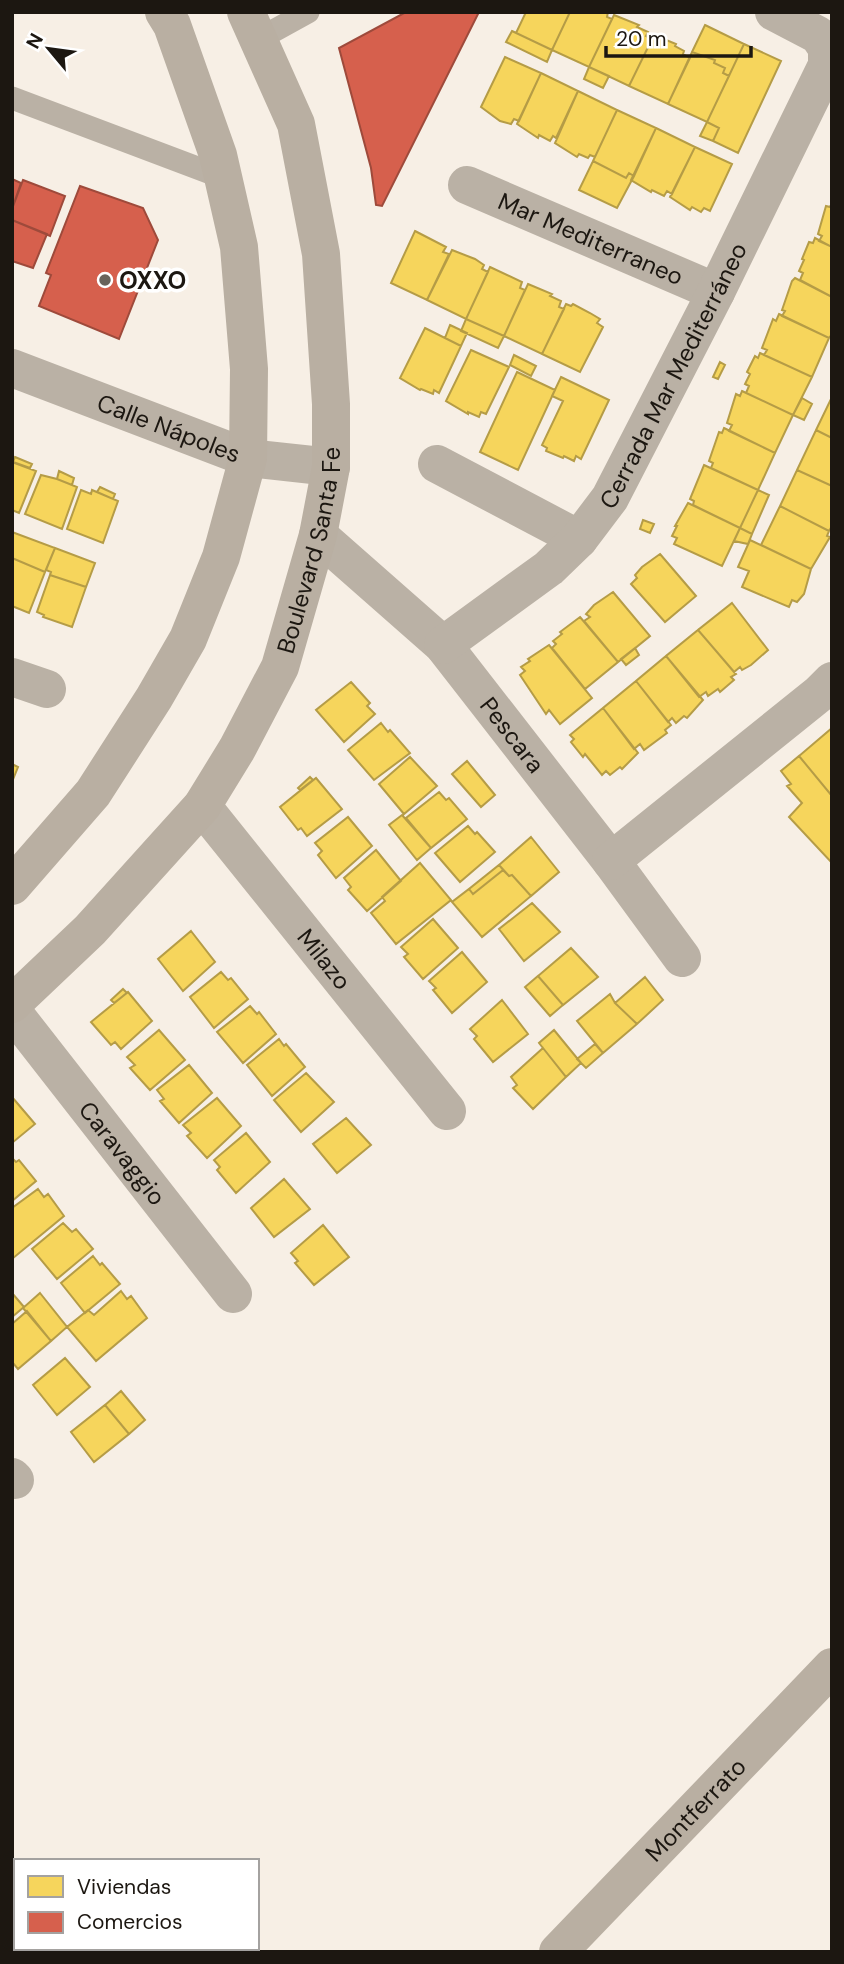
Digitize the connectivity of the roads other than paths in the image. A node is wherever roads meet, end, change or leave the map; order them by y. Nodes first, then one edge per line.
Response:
1 (164, 12) edge
2 (308, 12) edge
3 (774, 12) edge
4 (253, 26) edge
5 (12, 98) edge
6 (224, 178) junction
7 (467, 185) dead end
8 (716, 292) junction
9 (12, 368) edge
10 (248, 458) junction
11 (437, 464) dead end
12 (331, 467) junction
13 (317, 535) junction
14 (579, 539) junction
15 (443, 645) junction
16 (832, 681) edge
17 (202, 806) junction
18 (611, 861) junction
19 (12, 886) edge
20 (682, 958) dead end
21 (12, 1004) edge
22 (12, 1011) edge
23 (447, 1111) dead end
24 (233, 1294) dead end
25 (832, 1667) edge
26 (558, 1952) edge

1 - 6 main road
2 - 4 lane
3 - 8 street, Cerrada Mar Mediterráneo
4 - 12 main road, Boulevard Santa Fe
5 - 6 lane
6 - 10 main road
7 - 8 street, Mar Mediterraneo
8 - 14 street, Cerrada Mar Mediterráneo
9 - 10 street, Calle Nápoles
10 - 12 street, Calle Nápoles
10 - 19 main road
11 - 14 street
12 - 13 main road, Boulevard Santa Fe
13 - 15 street, Pescara
13 - 17 main road, Boulevard Santa Fe
14 - 15 street, Cerrada Mar Mediterráneo
15 - 18 street, Pescara
16 - 18 street
17 - 21 main road, Boulevard Santa Fe
17 - 23 street, Milazo
18 - 20 street, Pescara
22 - 24 street, Caravaggio
25 - 26 main road, Montferrato

